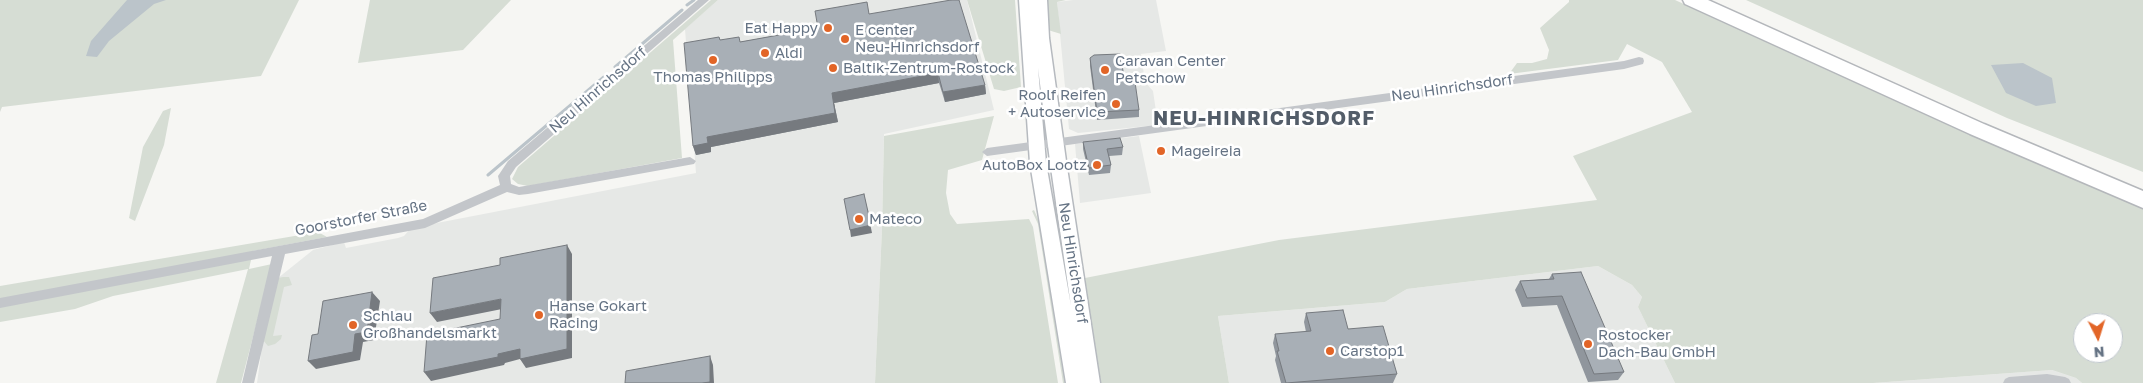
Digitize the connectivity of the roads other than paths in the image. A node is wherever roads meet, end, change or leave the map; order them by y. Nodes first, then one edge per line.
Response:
1 (704, 0) edge
2 (1026, 0) edge
3 (1040, 0) edge
4 (1692, 0) edge
5 (1719, 0) edge
6 (1639, 61) dead end
7 (1036, 139) junction
8 (1056, 142) junction
9 (987, 152) dead end
10 (690, 161) dead end
11 (1058, 161) junction
12 (2143, 186) edge
13 (506, 187) junction
14 (2143, 200) edge
15 (280, 249) junction
16 (0, 303) edge
17 (248, 383) edge
18 (1075, 383) edge
19 (1091, 383) edge
20 (2009, 383) edge
21 (2065, 383) edge

1 - 13 street, Neu Hinrichsdorf
2 - 7 main road, Neu Hinrichsdorf
3 - 8 main road, Neu Hinrichsdorf
4 - 14 highway
5 - 12 highway
6 - 8 street, Neu Hinrichsdorf
7 - 8 main road
7 - 9 street
7 - 11 main road
7 - 18 main road, Neu Hinrichsdorf
8 - 11 main road, Neu Hinrichsdorf
10 - 13 street
11 - 19 main road, Neu Hinrichsdorf
13 - 15 street, Goorstorfer Straße
15 - 16 street, Goorstorfer Straße
15 - 17 street
20 - 21 street

